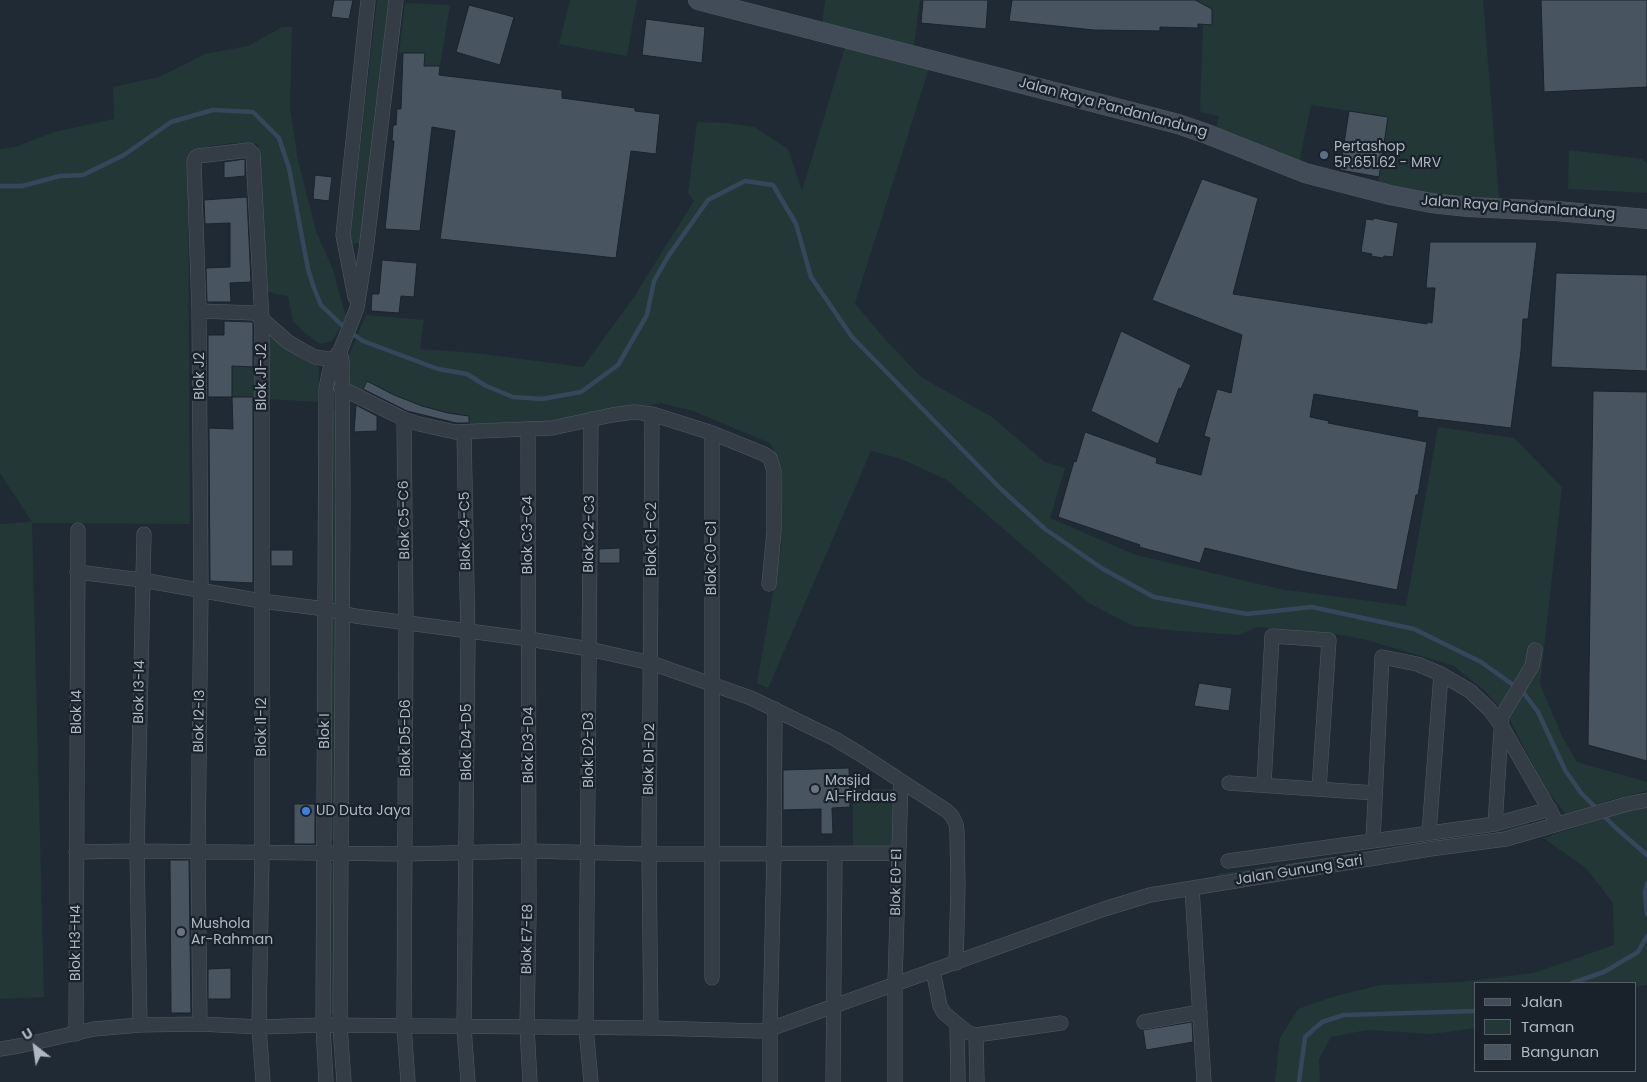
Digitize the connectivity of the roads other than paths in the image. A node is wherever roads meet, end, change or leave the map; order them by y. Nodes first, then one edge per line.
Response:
1 (368, 0) edge
2 (396, 0) edge
3 (698, 0) edge
4 (194, 162) joint
5 (1647, 219) edge
6 (357, 308) junction
7 (199, 311) junction
8 (262, 320) junction
9 (338, 355) junction
10 (341, 388) junction
11 (652, 414) junction
12 (404, 419) junction
13 (591, 420) junction
14 (528, 430) junction
15 (464, 432) junction
16 (712, 433) junction
17 (78, 530) dead end
18 (144, 534) dead end
19 (77, 572) junction
20 (142, 580) junction
21 (769, 584) dead end
22 (202, 591) junction
23 (262, 601) junction
24 (326, 609) junction
25 (342, 613) junction
26 (406, 622) junction
27 (468, 630) junction
28 (529, 639) junction
29 (589, 649) junction
30 (1535, 650) dead end
31 (651, 663) junction
32 (1441, 674) junction
33 (712, 683) junction
34 (775, 709) junction
35 (1501, 725) junction
36 (901, 781) junction
37 (1229, 783) dead end
38 (1264, 784) junction
39 (1319, 789) junction
40 (1375, 793) junction
41 (1647, 800) edge
42 (1550, 809) junction
43 (1495, 824) junction
44 (1558, 825) junction
45 (1430, 833) junction
46 (1373, 841) junction
47 (137, 851) junction
48 (529, 851) junction
49 (588, 851) junction
50 (76, 852) junction
51 (198, 852) junction
52 (262, 853) junction
53 (466, 853) junction
54 (898, 853) junction
55 (324, 854) junction
56 (342, 854) junction
57 (406, 854) junction
58 (649, 854) junction
59 (712, 854) junction
60 (774, 854) junction
61 (835, 854) junction
62 (1228, 861) dead end
63 (1192, 888) junction
64 (956, 962) junction
65 (933, 970) junction
66 (712, 978) dead end
67 (895, 983) junction
68 (833, 1005) junction
69 (1200, 1012) junction
70 (1144, 1022) dead end
71 (1061, 1023) dead end
72 (200, 1024) junction
73 (140, 1025) junction
74 (323, 1025) junction
75 (957, 1025) junction
76 (340, 1026) junction
77 (404, 1026) junction
78 (259, 1027) junction
79 (527, 1027) junction
80 (464, 1028) junction
81 (586, 1028) junction
82 (651, 1028) junction
83 (770, 1029) junction
84 (76, 1034) junction
85 (976, 1035) junction
86 (0, 1049) edge
87 (262, 1082) edge
88 (326, 1082) edge
89 (344, 1082) edge
90 (408, 1082) edge
91 (468, 1082) edge
92 (530, 1082) edge
93 (591, 1082) edge
94 (770, 1082) edge
95 (833, 1082) edge
96 (895, 1082) edge
97 (958, 1082) edge
98 (976, 1082) edge
99 (1204, 1082) edge

1 - 6 street
2 - 6 street
3 - 5 street, Jalan Raya Pandanlandung
4 - 7 street, Blok J2
4 - 8 street, Blok J1-J2
6 - 9 street
7 - 8 street
7 - 22 street, Blok J2
8 - 9 street
8 - 23 street, Blok J1-J2
9 - 10 street
9 - 24 street, Blok I
10 - 12 street
10 - 25 street
11 - 13 street
11 - 16 street
11 - 31 street, Blok C1-C2
12 - 15 street
12 - 26 street, Blok C5-C6
13 - 14 street
13 - 29 street, Blok C2-C3
14 - 15 street
14 - 28 street, Blok C3-C4
15 - 27 street, Blok C4-C5
16 - 21 street
16 - 33 street, Blok C0-C1
17 - 19 street, Blok I4
18 - 20 street, Blok I3-I4
19 - 20 street
19 - 50 street, Blok I4
20 - 22 street
20 - 47 street, Blok I3-I4
22 - 23 street
22 - 51 street, Blok I2-I3
23 - 24 street
23 - 52 street, Blok I1-I2
24 - 25 street
24 - 55 street, Blok I
25 - 26 street
25 - 56 street
26 - 27 street
26 - 57 street, Blok D5-D6
27 - 28 street
27 - 53 street, Blok D4-D5
28 - 29 street
28 - 48 street, Blok D3-D4
29 - 31 street
29 - 49 street, Blok D2-D3
30 - 35 street
31 - 33 street
31 - 58 street, Blok D1-D2
32 - 35 street
32 - 40 street
32 - 45 street
33 - 34 street
33 - 59 street, Blok C0-C1
34 - 36 street
34 - 60 street
35 - 42 street
35 - 43 street
36 - 54 street, Blok E0-E1
36 - 64 street
37 - 38 street
38 - 39 street
38 - 39 street
39 - 40 street
40 - 46 street
41 - 44 street, Jalan Gunung Sari
42 - 43 street
42 - 44 street
43 - 45 street
44 - 63 street, Jalan Gunung Sari
45 - 46 street
46 - 62 street
47 - 50 street
47 - 51 street
47 - 73 street, Blok I3-I4
48 - 49 street
48 - 53 street
48 - 79 street, Blok E7-E8
49 - 58 street
49 - 81 street, Blok D2-D3
50 - 84 street, Blok H3-H4
51 - 52 street
51 - 72 street, Blok I2-I3
52 - 55 street
52 - 78 street, Blok I1-I2
53 - 57 street
53 - 80 street, Blok D4-D5
54 - 61 street
54 - 67 street, Blok E0-E1
55 - 56 street
55 - 74 street, Blok I
56 - 57 street
56 - 76 street
57 - 77 street, Blok D5-D6
58 - 59 street
58 - 82 street, Blok D1-D2
59 - 60 street
59 - 66 street, Blok C0-C1
60 - 61 street
60 - 83 street
61 - 68 street
63 - 64 street, Jalan Gunung Sari
63 - 69 street
64 - 65 street, Jalan Gunung Sari
65 - 67 street, Jalan Gunung Sari
65 - 75 street
67 - 68 street, Jalan Gunung Sari
67 - 96 street, Blok E0-E1
68 - 83 street, Jalan Gunung Sari
68 - 95 street
69 - 70 street
69 - 99 street
71 - 85 street
72 - 73 street, Jalan Gunung Sari
72 - 78 street, Jalan Gunung Sari
73 - 84 street, Jalan Gunung Sari
74 - 76 street, Jalan Gunung Sari
74 - 78 street, Jalan Gunung Sari
74 - 88 street, Blok I
75 - 85 street
75 - 97 street
76 - 77 street, Jalan Gunung Sari
76 - 89 street
77 - 80 street, Jalan Gunung Sari
77 - 90 street, Blok D5-D6
78 - 87 street, Blok I1-I2
79 - 80 street, Jalan Gunung Sari
79 - 81 street, Jalan Gunung Sari
79 - 92 street, Blok E7-E8
80 - 91 street, Blok D4-D5
81 - 82 street, Jalan Gunung Sari
81 - 93 street, Blok D2-D3
82 - 83 street, Jalan Gunung Sari
83 - 94 street
84 - 86 street, Jalan Gunung Sari
85 - 98 street

